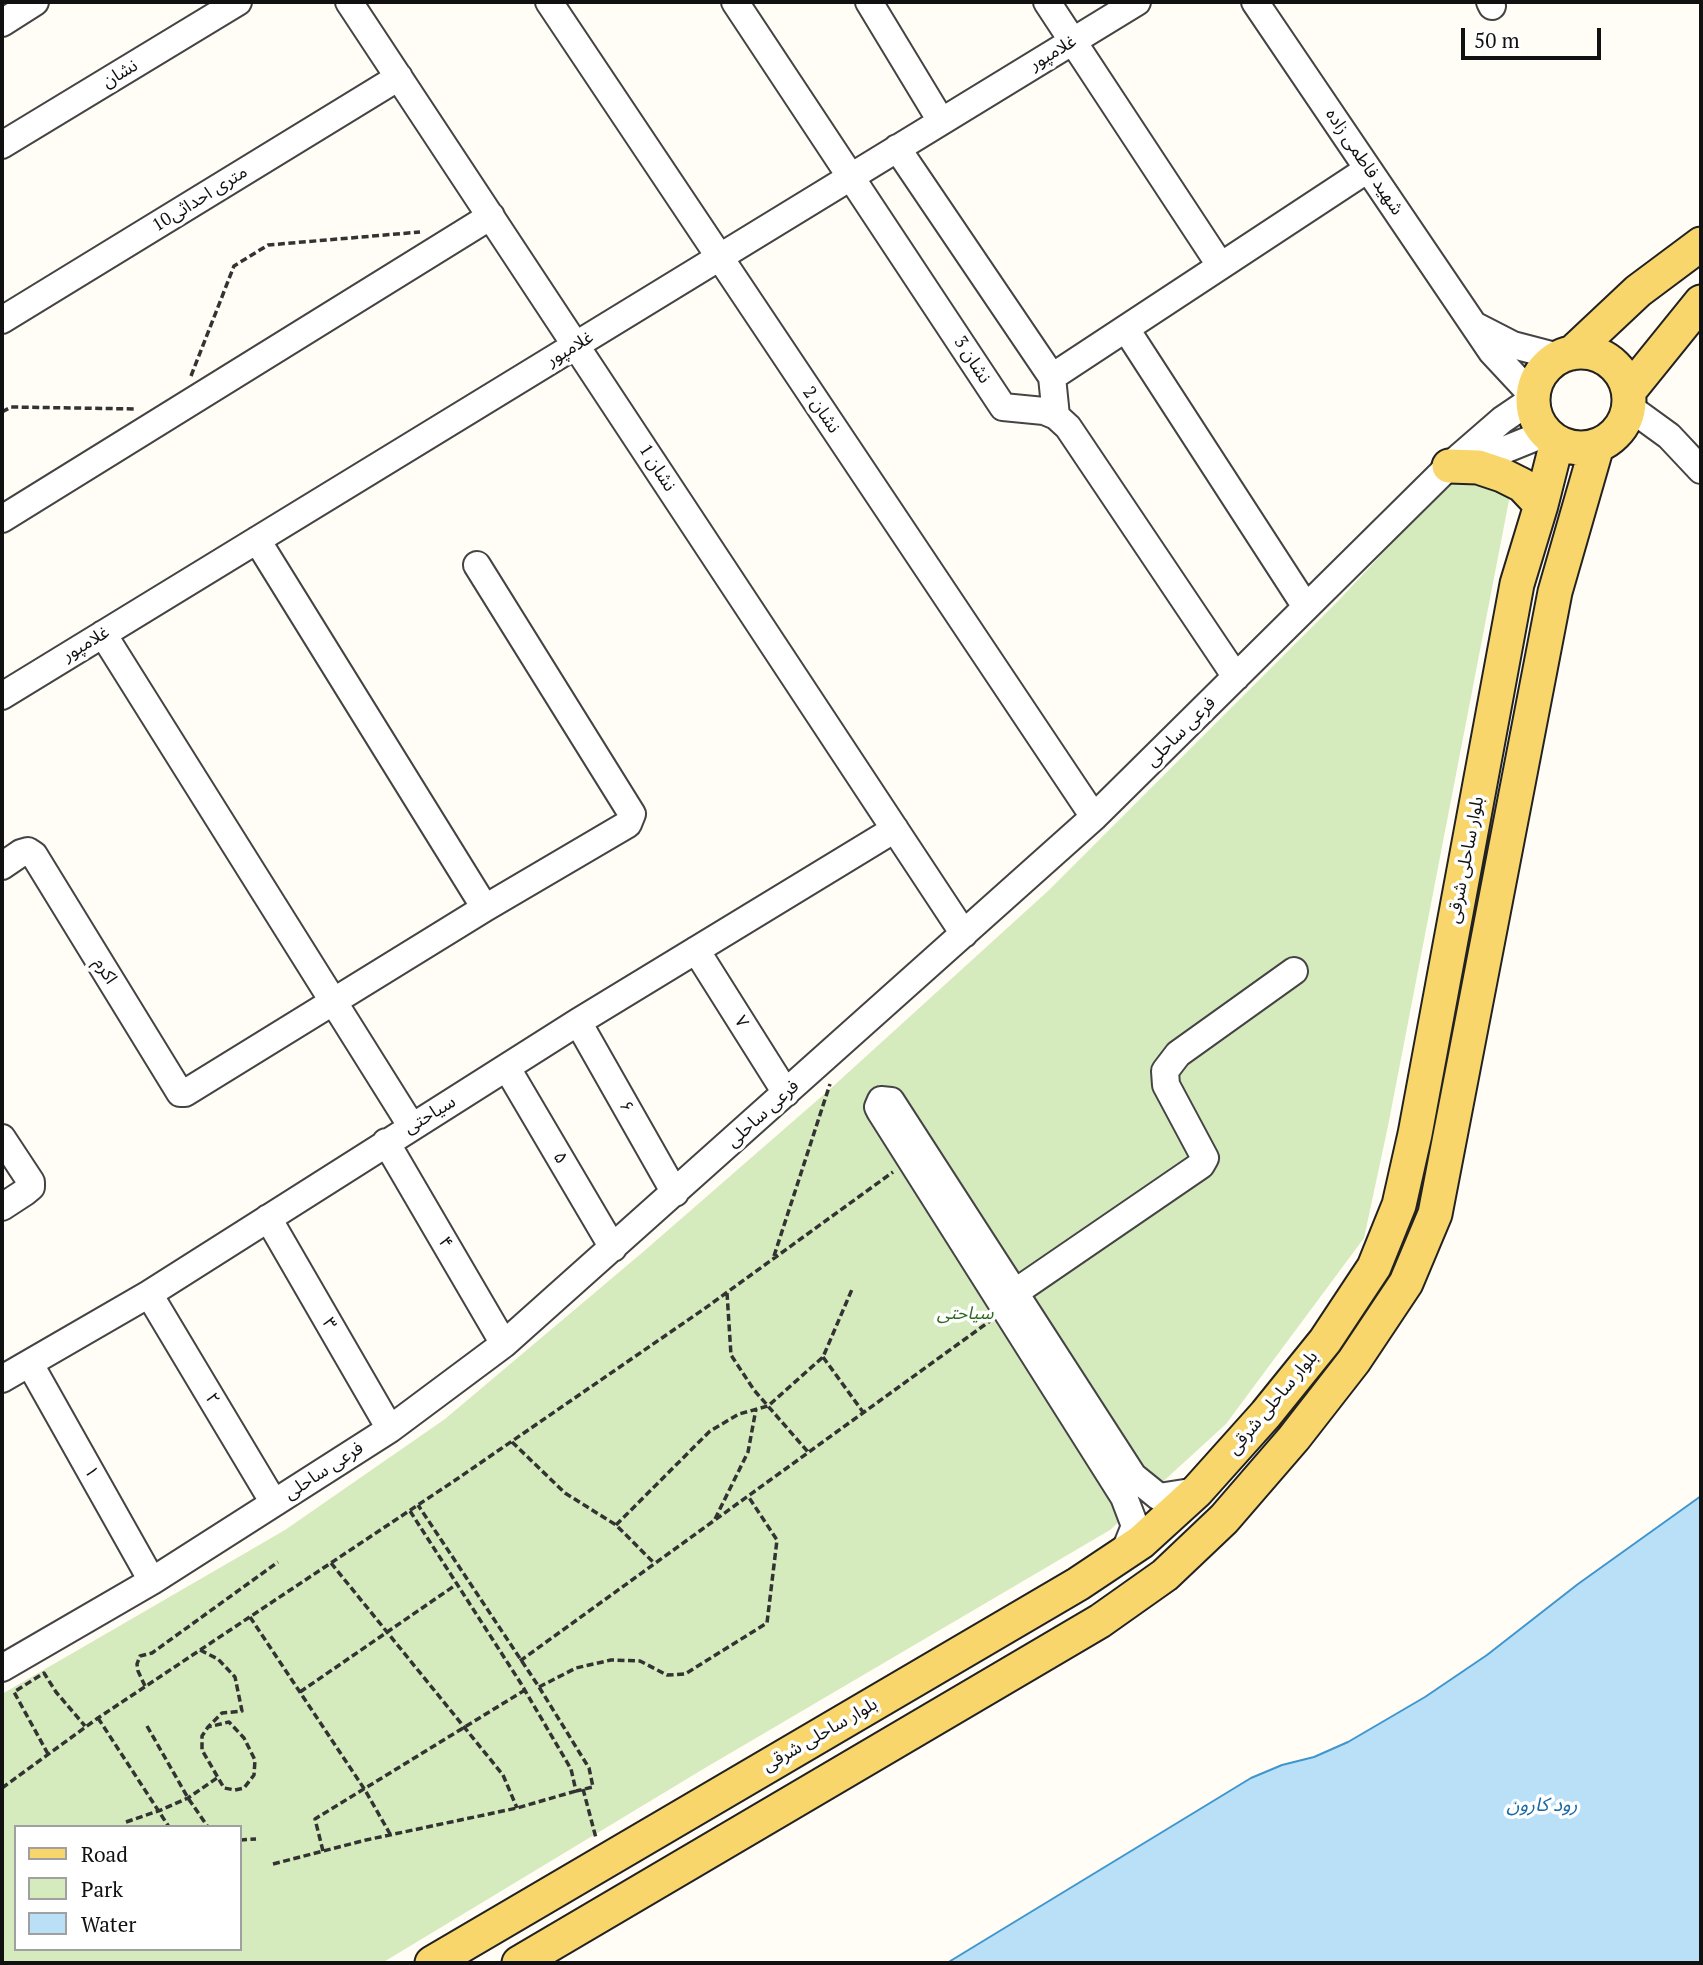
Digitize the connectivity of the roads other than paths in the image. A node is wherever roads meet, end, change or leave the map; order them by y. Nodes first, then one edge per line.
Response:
1 (35, 2) edge
2 (238, 2) edge
3 (349, 2) edge
4 (549, 2) edge
5 (735, 2) edge
6 (869, 2) edge
7 (1047, 2) edge
8 (1137, 2) edge
9 (1255, 2) edge
10 (2, 23) edge
11 (1074, 40) junction
12 (399, 77) junction
13 (942, 121) junction
14 (2, 145) edge
15 (897, 148) junction
16 (1368, 169) junction
17 (850, 177) junction
18 (491, 216) junction
19 (1701, 244) edge
20 (719, 257) junction
21 (1220, 265) junction
22 (1701, 302) edge
23 (3, 318) edge
24 (1472, 323) junction
25 (1126, 328) junction
26 (576, 345) junction
27 (1566, 355) junction
28 (1052, 377) junction
29 (1533, 397) junction
30 (1629, 399) junction
31 (1056, 416) junction
32 (1551, 438) junction
33 (1597, 446) junction
34 (1449, 466) junction
35 (1701, 470) edge
36 (1541, 505) junction
37 (2, 519) edge
38 (257, 540) junction
39 (477, 565) dead end
40 (1306, 607) junction
41 (103, 634) junction
42 (1236, 677) junction
43 (2, 696) edge
44 (1094, 817) junction
45 (895, 829) junction
46 (2, 866) edge
47 (485, 908) junction
48 (964, 934) junction
49 (696, 950) junction
50 (1294, 971) dead end
51 (333, 1002) junction
52 (578, 1021) junction
53 (507, 1068) junction
54 (786, 1093) junction
55 (412, 1127) junction
56 (2, 1138) edge
57 (386, 1142) junction
58 (675, 1193) junction
59 (2, 1207) edge
60 (268, 1218) junction
61 (613, 1248) junction
62 (149, 1294) junction
63 (1007, 1302) junction
64 (504, 1344) junction
65 (30, 1364) junction
66 (2, 1379) edge
67 (390, 1429) junction
68 (1196, 1492) junction
69 (1136, 1495) junction
70 (274, 1503) junction
71 (1124, 1553) junction
72 (152, 1581) junction
73 (2, 1668) edge
74 (432, 1963) edge
75 (519, 1963) edge

1 - 10 street
2 - 14 street, نشان
3 - 12 street, نشان 1
4 - 20 street, نشان 2
5 - 17 street, نشان 3
6 - 13 street
7 - 11 street
8 - 11 street, غلامپور
9 - 16 street, شهید فاطمی زاده
11 - 13 street, غلامپور
11 - 21 street
12 - 18 street, نشان 1
12 - 23 street, 10متری احداثی
13 - 15 street, غلامپور
15 - 17 street, غلامپور
15 - 28 street
16 - 21 street
16 - 24 street, شهید فاطمی زاده
17 - 20 street, غلامپور
17 - 31 street, نشان 3
18 - 26 street, نشان 1
18 - 37 street
19 - 27 main road
20 - 26 street, غلامپور
20 - 44 street, نشان 2
21 - 25 street
22 - 30 main road
24 - 27 street, شهید فاطمی زاده
24 - 29 street, شهید فاطمی زاده
25 - 28 street
25 - 40 street
26 - 38 street, غلامپور
26 - 45 street, نشان 1
27 - 29 main road
27 - 30 main road
28 - 31 street
29 - 32 main road
29 - 34 street, فرعی ساحلی
30 - 33 main road
30 - 35 street
31 - 42 street
32 - 33 main road
32 - 34 street, فرعی ساحلی
32 - 36 main road, بلوار ساحلی شرقی
33 - 75 main road, بلوار ساحلی شرقی
34 - 36 main road
34 - 40 street, فرعی ساحلی
36 - 68 main road, بلوار ساحلی شرقی
38 - 41 street, غلامپور
38 - 47 street
39 - 47 street
40 - 42 street, فرعی ساحلی
41 - 43 street, غلامپور
41 - 51 street
42 - 44 street, فرعی ساحلی
44 - 48 street, فرعی ساحلی
45 - 48 street, نشان 1
45 - 49 street, سیاحتی
46 - 51 street, اکرم
47 - 51 street
48 - 54 street, فرعی ساحلی
49 - 52 street, سیاحتی
49 - 54 street, ۷
50 - 63 street
51 - 55 street
52 - 53 street, سیاحتی
52 - 58 street, ۶
53 - 55 street, سیاحتی
53 - 61 street, ۵
54 - 58 street, فرعی ساحلی
55 - 57 street, سیاحتی
56 - 59 street
57 - 60 street, سیاحتی
57 - 64 street, ۴
58 - 61 street, فرعی ساحلی
60 - 62 street, سیاحتی
60 - 67 street, ۳
61 - 64 street, فرعی ساحلی
62 - 65 street, سیاحتی
62 - 70 street, ۲
63 - 63 street
63 - 69 street
64 - 67 street, فرعی ساحلی
65 - 66 street, سیاحتی
65 - 72 street, ۱
67 - 70 street, فرعی ساحلی
68 - 69 street
68 - 71 main road, بلوار ساحلی شرقی
69 - 71 street
70 - 72 street, فرعی ساحلی
71 - 74 main road, بلوار ساحلی شرقی
72 - 73 street, فرعی ساحلی

